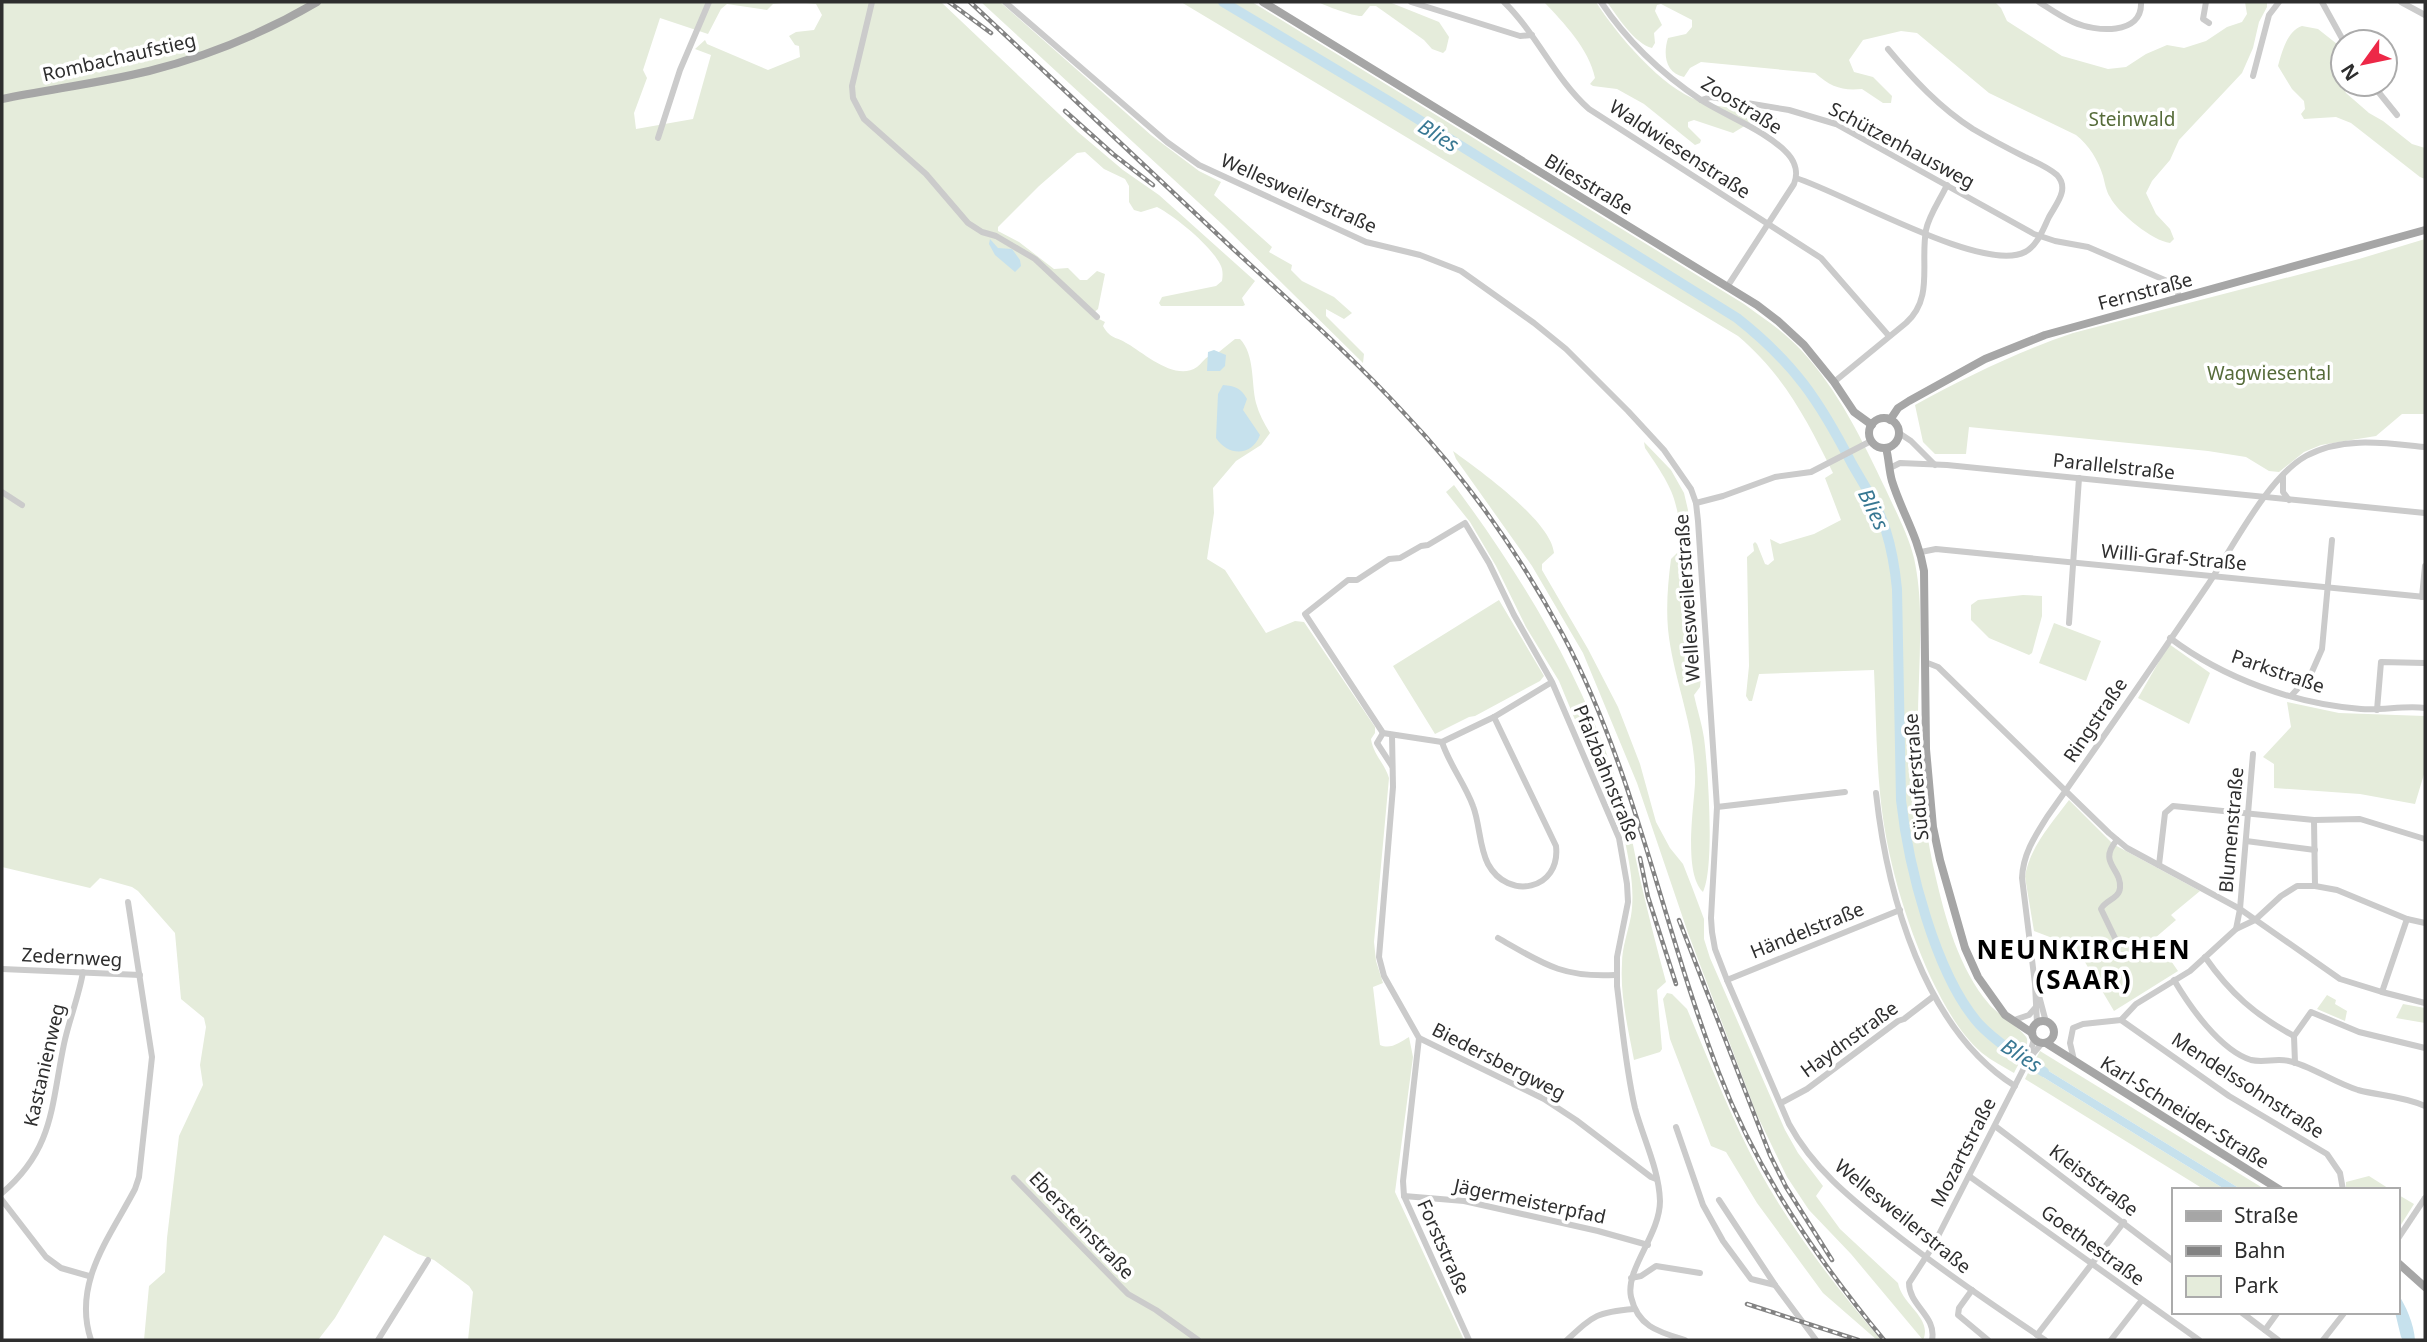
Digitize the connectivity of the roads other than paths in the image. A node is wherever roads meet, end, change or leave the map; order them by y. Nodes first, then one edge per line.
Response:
1 (317, 2) edge
2 (709, 2) edge
3 (872, 2) edge
4 (1006, 2) edge
5 (1263, 2) edge
6 (1411, 2) edge
7 (1504, 2) edge
8 (1601, 2) edge
9 (2039, 2) edge
10 (2141, 2) edge
11 (2206, 2) edge
12 (2279, 2) edge
13 (2322, 2) edge
14 (2401, 2) edge
15 (2425, 15) edge
16 (2208, 23) dead end
17 (2336, 28) edge
18 (1532, 35) junction
19 (1888, 50) dead end
20 (2253, 76) dead end
21 (2383, 98) edge
22 (2, 99) edge
23 (1701, 100) junction
24 (2397, 115) dead end
25 (658, 138) dead end
26 (1797, 178) junction
27 (1947, 186) junction
28 (1768, 224) junction
29 (2425, 230) edge
30 (1926, 233) junction
31 (2039, 236) junction
32 (1727, 286) junction
33 (2179, 298) junction
34 (1097, 317) dead end
35 (1889, 336) junction
36 (1835, 382) junction
37 (1890, 420) junction
38 (1871, 425) junction
39 (1899, 433) junction
40 (1871, 441) junction
41 (2425, 447) edge
42 (1886, 448) junction
43 (1935, 465) junction
44 (1889, 468) junction
45 (2283, 476) junction
46 (2079, 478) junction
47 (2, 492) edge
48 (2265, 497) junction
49 (2289, 500) junction
50 (1696, 503) junction
51 (21, 505) dead end
52 (2425, 513) edge
53 (1465, 523) joint
54 (2332, 541) dead end
55 (1921, 552) junction
56 (2071, 564) junction
57 (2425, 566) edge
58 (2213, 577) junction
59 (2329, 587) junction
60 (2423, 597) edge
61 (2069, 623) dead end
62 (2170, 638) junction
63 (1925, 662) junction
64 (2425, 663) edge
65 (1552, 681) junction
66 (2291, 696) junction
67 (2425, 708) edge
68 (2377, 710) junction
69 (1493, 717) junction
70 (1383, 733) junction
71 (1392, 736) junction
72 (1442, 742) junction
73 (2253, 754) dead end
74 (1393, 767) junction
75 (2066, 791) junction
76 (1845, 792) dead end
77 (1876, 793) dead end
78 (1717, 807) junction
79 (2247, 814) junction
80 (2314, 820) junction
81 (2425, 839) edge
82 (2117, 840) junction
83 (2246, 841) junction
84 (2315, 850) junction
85 (2159, 865) junction
86 (2315, 886) junction
87 (128, 902) dead end
88 (2240, 909) junction
89 (1900, 910) junction
90 (2407, 919) junction
91 (2255, 920) junction
92 (2425, 923) edge
93 (2235, 929) junction
94 (1498, 938) dead end
95 (2115, 938) dead end
96 (2205, 957) junction
97 (2, 969) edge
98 (83, 972) junction
99 (140, 975) junction
100 (1615, 975) junction
101 (1727, 980) junction
102 (2174, 980) junction
103 (2035, 984) junction
104 (1987, 990) junction
105 (2382, 992) junction
106 (1934, 996) junction
107 (2425, 1003) edge
108 (2036, 1007) junction
109 (2017, 1019) junction
110 (2121, 1020) junction
111 (2039, 1036) junction
112 (2294, 1036) junction
113 (1419, 1038) junction
114 (2425, 1048) edge
115 (2074, 1060) junction
116 (2295, 1063) junction
117 (2015, 1086) junction
118 (1781, 1103) junction
119 (2425, 1106) edge
120 (1676, 1126) dead end
121 (1995, 1126) junction
122 (1969, 1176) junction
123 (1014, 1178) dead end
124 (1656, 1179) junction
125 (2277, 1188) edge
126 (2343, 1188) edge
127 (2, 1194) edge
128 (1404, 1196) junction
129 (2425, 1198) edge
130 (2, 1200) edge
131 (1719, 1200) dead end
132 (2422, 1210) edge
133 (2124, 1222) junction
134 (2399, 1238) edge
135 (1648, 1245) junction
136 (1925, 1258) junction
137 (428, 1260) dead end
138 (2172, 1260) edge
139 (2093, 1263) junction
140 (2399, 1264) edge
141 (1700, 1273) dead end
142 (89, 1276) junction
143 (1631, 1278) junction
144 (1775, 1285) junction
145 (2425, 1287) edge
146 (1972, 1290) junction
147 (2143, 1300) junction
148 (1634, 1309) junction
149 (2245, 1314) edge
150 (2277, 1314) edge
151 (2343, 1314) edge
152 (2265, 1330) junction
153 (2037, 1335) junction
154 (91, 1340) edge
155 (377, 1340) edge
156 (1198, 1340) edge
157 (1469, 1340) edge
158 (1566, 1340) edge
159 (1685, 1340) edge
160 (1816, 1340) edge
161 (1932, 1340) edge
162 (1987, 1340) edge
163 (2045, 1340) edge
164 (2111, 1340) edge
165 (2199, 1340) edge
166 (2278, 1340) edge
167 (2323, 1340) edge

1 - 22 main road, Rombachaufstieg
2 - 25 street
3 - 34 street
4 - 50 street, Wellesweilerstraße
5 - 32 main road, Bliesstraße
6 - 18 street
7 - 18 street, Waldwiesenstraße
8 - 23 street, Zoostraße
9 - 10 street
11 - 16 street
12 - 20 street
13 - 17 street
14 - 15 street
18 - 28 street, Waldwiesenstraße
19 - 31 street
21 - 24 street
23 - 26 street, Zoostraße
23 - 27 street, Schützenhausweg
26 - 28 street
26 - 30 street
27 - 30 street
27 - 31 street, Schützenhausweg
28 - 32 street
28 - 35 street, Waldwiesenstraße
29 - 33 main road, Fernstraße
30 - 31 street
30 - 35 street
31 - 33 street, Schützenhausweg
32 - 36 main road, Bliesstraße
33 - 37 main road, Fernstraße
35 - 36 street
36 - 38 main road, Bliesstraße
37 - 38 main road
37 - 39 main road
38 - 40 main road
39 - 42 main road
39 - 43 street
40 - 42 main road
40 - 50 street
41 - 45 street, Ringstraße
42 - 44 main road
43 - 44 street, Parallelstraße
43 - 46 street, Parallelstraße
44 - 55 main road
45 - 48 street, Ringstraße
45 - 49 street
46 - 48 street, Parallelstraße
46 - 56 street
47 - 51 street
48 - 49 street, Parallelstraße
48 - 58 street, Ringstraße
49 - 52 street, Parallelstraße
50 - 78 street, Wellesweilerstraße
53 - 65 street, Pfalzbahnstraße
53 - 70 street, Biedersbergweg
54 - 59 street
55 - 56 street, Willi-Graf-Straße
55 - 63 main road, Süduferstraße
56 - 58 street, Willi-Graf-Straße
56 - 61 street
57 - 60 street
58 - 59 street, Willi-Graf-Straße
58 - 62 street, Ringstraße
59 - 60 street, Willi-Graf-Straße
59 - 66 street
62 - 66 street, Parkstraße
62 - 75 street, Ringstraße
63 - 75 street
63 - 104 main road, Süduferstraße
64 - 68 street
65 - 69 street
65 - 100 street, Pfalzbahnstraße
66 - 68 street, Parkstraße
67 - 68 street, Parkstraße
69 - 72 street
69 - 72 street
70 - 71 street
70 - 74 street, Biedersbergweg
71 - 72 street
71 - 74 street, Biedersbergweg
73 - 79 street, Blumenstraße
74 - 113 street, Biedersbergweg
75 - 82 street
75 - 103 street, Ringstraße
76 - 78 street
77 - 89 street
78 - 101 street, Wellesweilerstraße
79 - 80 street
79 - 83 street, Blumenstraße
79 - 85 street
80 - 81 street
80 - 84 street
82 - 85 street
82 - 95 street
83 - 84 street
83 - 88 street, Blumenstraße
84 - 86 street
85 - 88 street
86 - 90 street
86 - 91 street
87 - 99 street
88 - 91 street
88 - 93 street, Blumenstraße
89 - 101 street, Händelstraße
89 - 106 street
90 - 92 street
90 - 105 street
91 - 93 street
91 - 105 street
93 - 96 street
94 - 100 street
96 - 102 street
96 - 112 street
97 - 98 street, Zedernweg
98 - 99 street, Zedernweg
98 - 127 street, Kastanienweg
99 - 142 street
100 - 124 street, Pfalzbahnstraße
101 - 118 street, Wellesweilerstraße
102 - 110 street
102 - 116 street
103 - 108 street, Ringstraße
103 - 111 street, Ringstraße
104 - 109 main road, Süduferstraße
104 - 111 main road, Süduferstraße
105 - 107 street
106 - 117 street
106 - 118 street, Haydnstraße
108 - 109 street
108 - 111 street, Ringstraße
109 - 111 main road, Süduferstraße
110 - 115 street
110 - 126 street, Mendelssohnstraße
111 - 115 main road, Karl-Schneider-Straße
111 - 117 street, Mozartstraße
112 - 114 street
112 - 116 street
113 - 124 street, Biedersbergweg
113 - 128 street, Forststraße
115 - 125 main road, Karl-Schneider-Straße
116 - 119 street
117 - 121 street, Mozartstraße
118 - 136 street, Wellesweilerstraße
120 - 144 street
121 - 122 street, Mozartstraße
121 - 133 street, Kleiststraße
122 - 136 street, Mozartstraße
122 - 139 street, Goethestraße
123 - 156 street, Ebersteinstraße
124 - 135 street, Pfalzbahnstraße
128 - 135 street, Jägermeisterpfad
128 - 157 street, Forststraße
129 - 132 street
130 - 142 street
131 - 144 street
132 - 134 street
133 - 138 street, Kleiststraße
133 - 139 street
135 - 143 street, Pfalzbahnstraße
136 - 146 street, Wellesweilerstraße
136 - 161 street, Mozartstraße
137 - 155 street
139 - 147 street, Goethestraße
139 - 153 street
140 - 145 main road
141 - 143 street
142 - 154 street
143 - 148 street
144 - 160 street
146 - 153 street, Wellesweilerstraße
146 - 162 street
147 - 164 street
147 - 165 street, Goethestraße
148 - 158 street
148 - 159 street
149 - 152 street
150 - 152 street
151 - 167 street
152 - 166 street
153 - 163 street, Wellesweilerstraße

